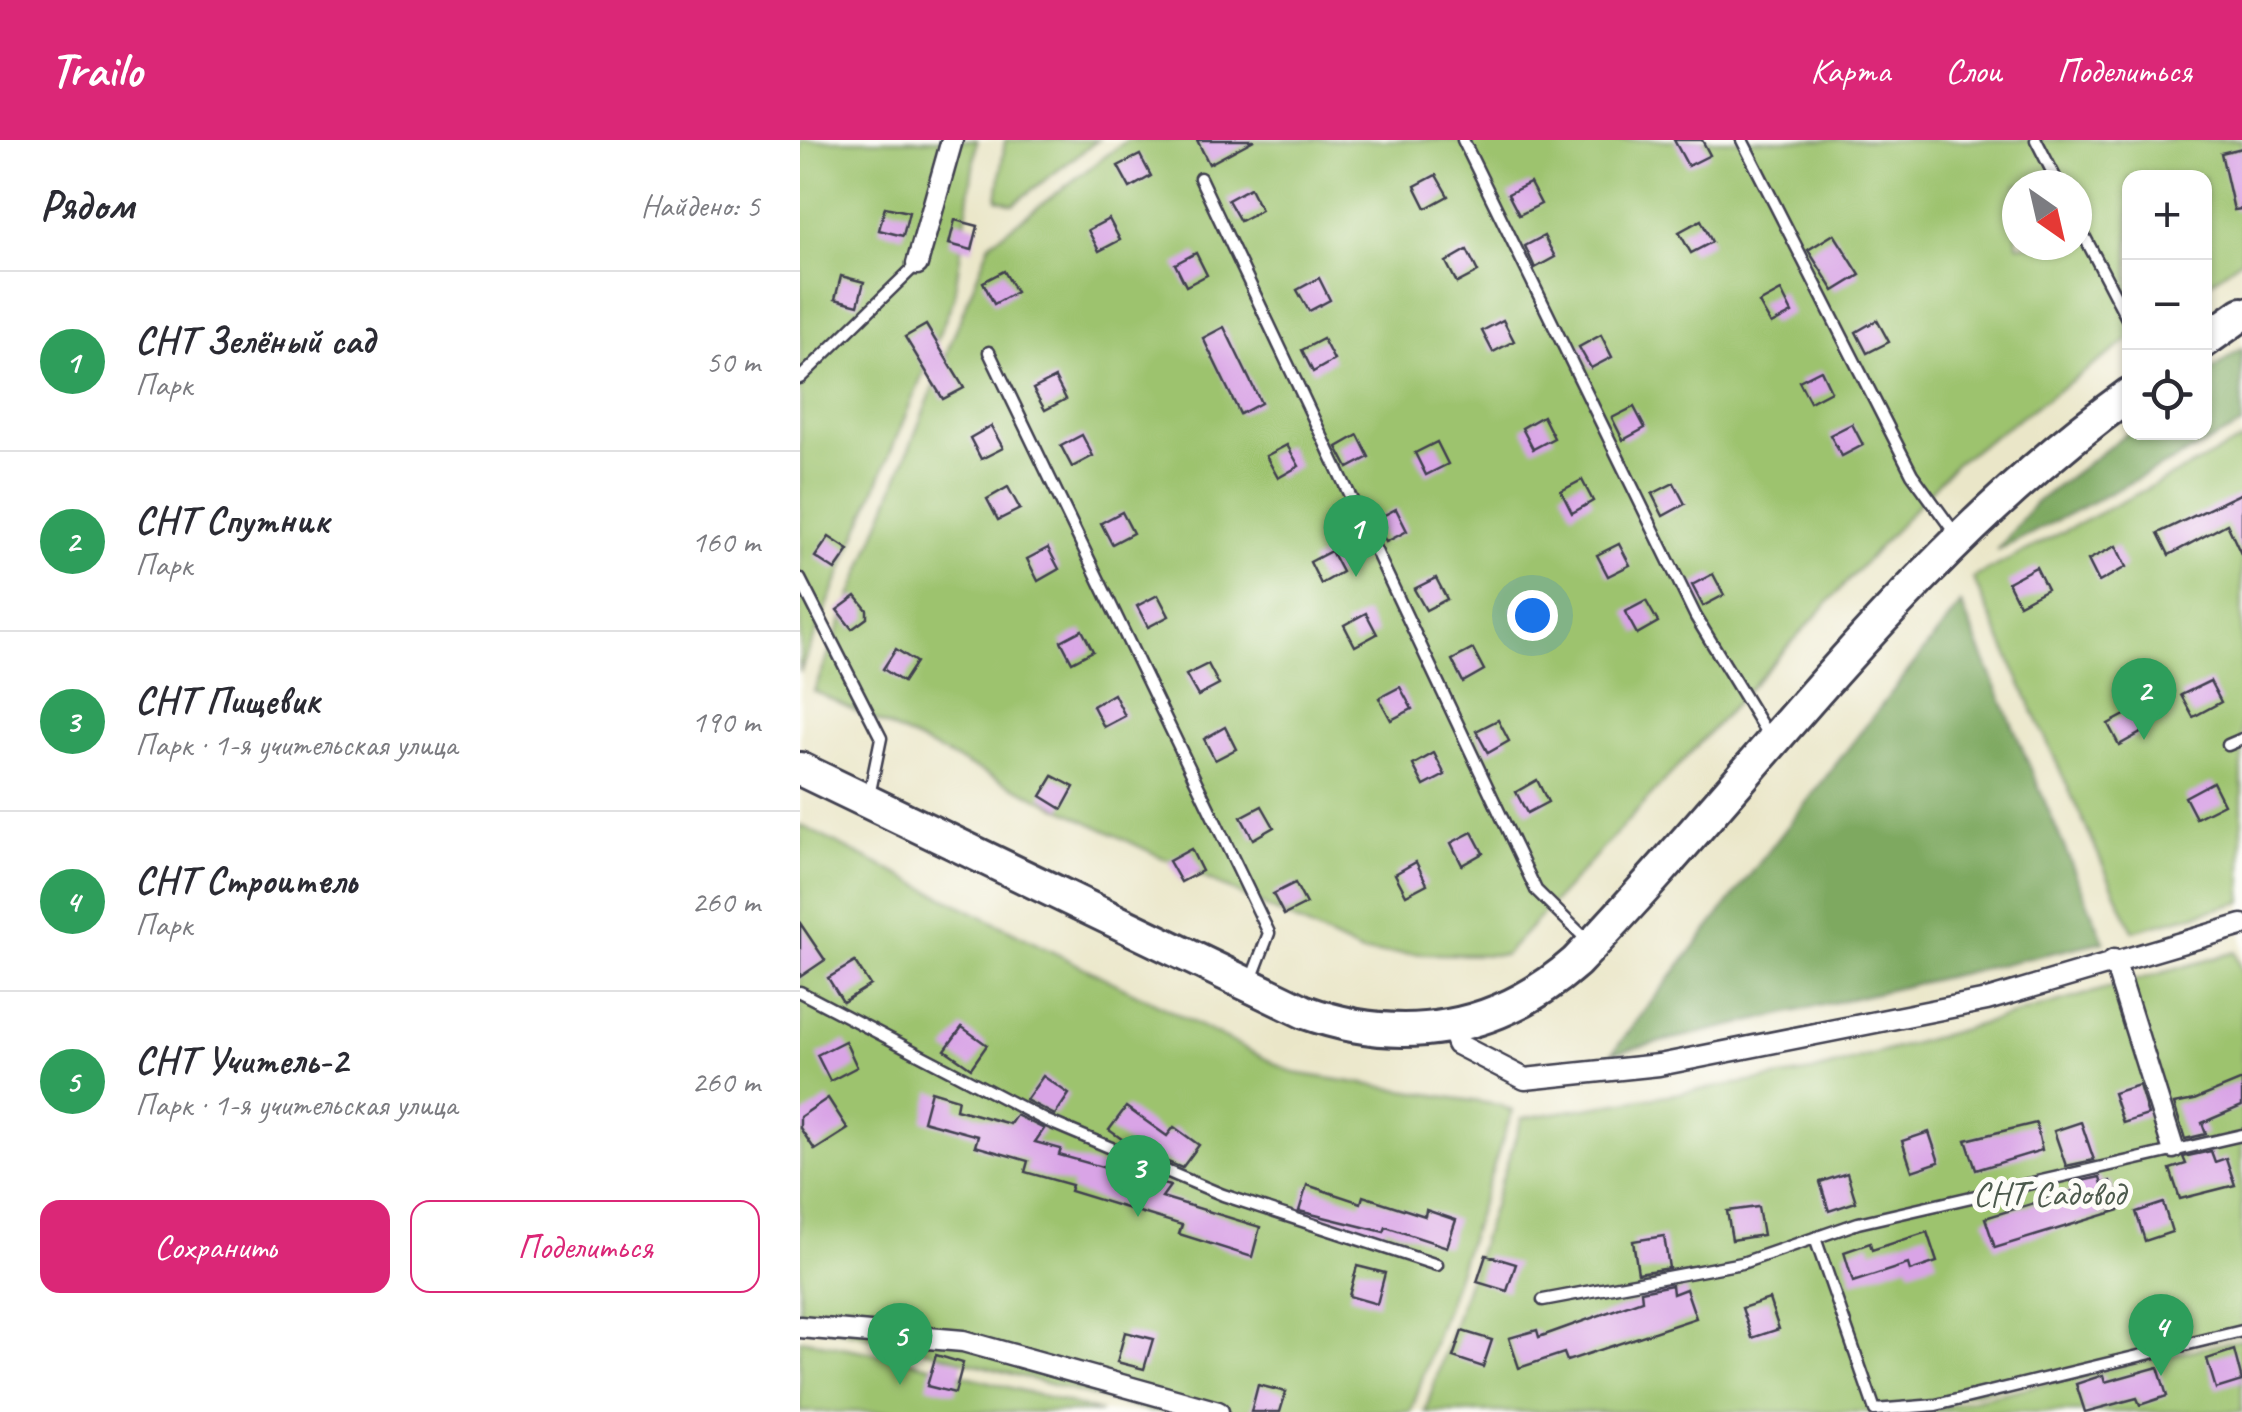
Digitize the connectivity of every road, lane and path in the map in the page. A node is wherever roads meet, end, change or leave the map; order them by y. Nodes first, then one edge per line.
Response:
1 (952, 140) edge
2 (1462, 140) edge
3 (1742, 140) edge
4 (2036, 140) edge
5 (2051, 170) edge
6 (1200, 178) dead end
7 (2092, 251) edge
8 (917, 264) joint
9 (2122, 309) edge
10 (2242, 314) edge
11 (2212, 335) edge
12 (989, 352) dead end
13 (800, 378) edge
14 (2122, 401) edge
15 (1960, 540) junction
16 (800, 579) edge
17 (2242, 739) edge
18 (1772, 742) junction
19 (2228, 745) dead end
20 (800, 769) edge
21 (868, 802) junction
22 (2242, 925) edge
23 (1593, 945) junction
24 (2114, 960) junction
25 (1249, 986) junction
26 (800, 992) edge
27 (1451, 1028) junction
28 (2242, 1136) edge
29 (2174, 1148) junction
30 (1815, 1238) junction
31 (1437, 1265) dead end
32 (1543, 1300) dead end
33 (800, 1327) edge
34 (2242, 1332) edge
35 (1218, 1412) edge

1 - 8 street
2 - 18 lane
3 - 15 lane
4 - 5 lane
6 - 23 lane
7 - 9 lane
8 - 13 lane
10 - 11 main road
12 - 25 lane
14 - 15 main road
15 - 18 main road
16 - 21 lane
17 - 19 lane
18 - 23 main road
20 - 21 main road
21 - 25 main road
22 - 24 street
23 - 27 main road
24 - 27 street
24 - 29 street
25 - 27 main road
26 - 31 lane
28 - 29 lane
29 - 30 lane
30 - 32 lane
30 - 34 lane
33 - 35 street

